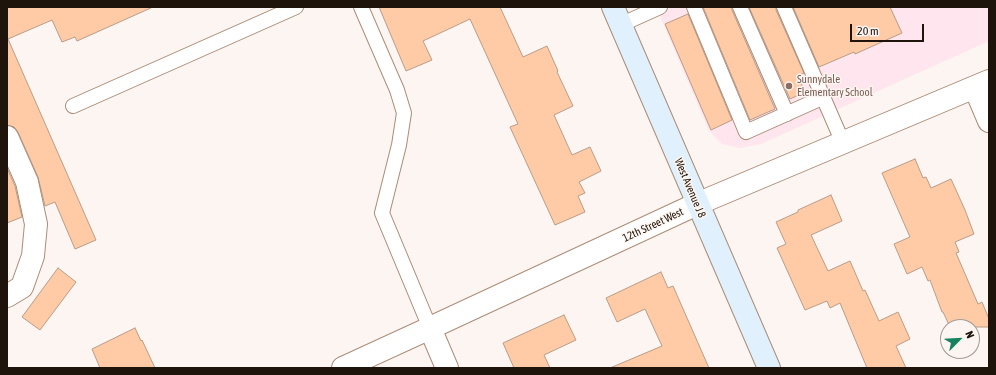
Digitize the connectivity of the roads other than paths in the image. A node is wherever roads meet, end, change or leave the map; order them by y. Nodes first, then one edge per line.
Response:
1 (296, 7) edge
2 (361, 7) edge
3 (660, 7) edge
4 (694, 7) edge
5 (740, 7) edge
6 (784, 7) edge
7 (616, 16) edge
8 (982, 84) edge
9 (824, 98) junction
10 (73, 106) dead end
11 (787, 114) junction
12 (989, 121) edge
13 (7, 137) edge
14 (843, 143) junction
15 (697, 204) junction
16 (7, 296) edge
17 (430, 328) junction
18 (343, 368) edge
19 (447, 368) edge
20 (769, 368) edge

1 - 10 lane
2 - 17 lane
3 - 7 lane
4 - 11 lane
5 - 11 lane
6 - 9 lane
7 - 15 street, West Avenue J 8
8 - 12 street
8 - 14 street, 12th Street West
9 - 11 lane
9 - 14 lane
13 - 16 street
14 - 15 street, 12th Street West
15 - 17 street, 12th Street West
15 - 20 street, West Avenue J 8
17 - 18 street, 12th Street West
17 - 19 street

